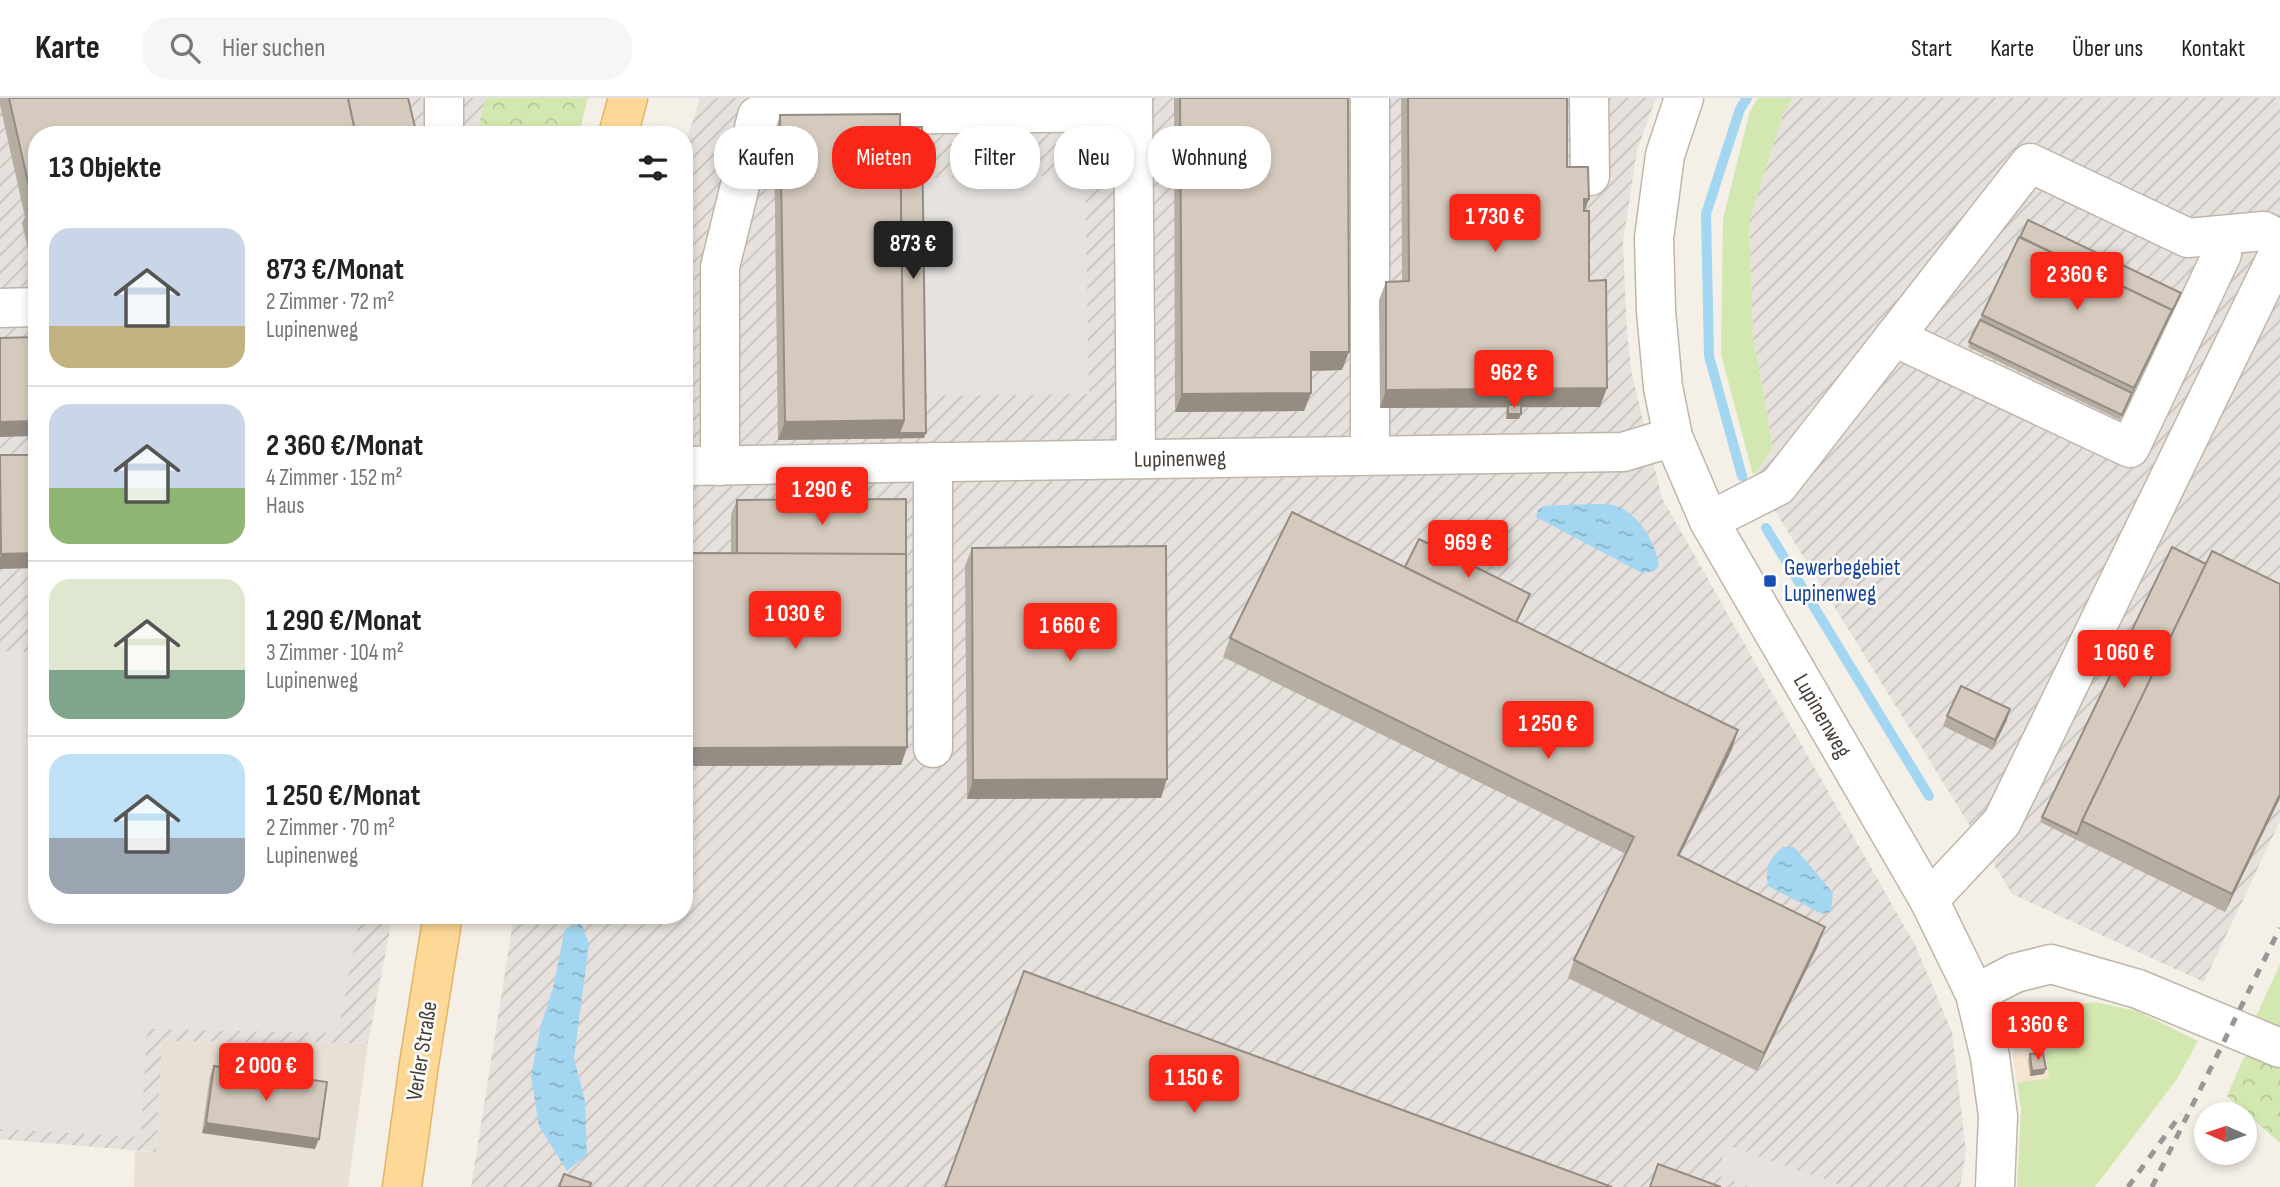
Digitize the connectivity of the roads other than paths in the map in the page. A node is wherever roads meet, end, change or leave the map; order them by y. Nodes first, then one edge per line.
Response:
1 (444, 98) edge
2 (628, 98) edge
3 (1370, 98) edge
4 (1589, 98) edge
5 (1684, 98) edge
6 (1133, 105) edge
7 (444, 126) edge
8 (620, 126) edge
9 (1590, 176) edge
10 (2216, 236) junction
11 (2280, 240) edge
12 (2280, 250) edge
13 (28, 307) edge
14 (0, 308) edge
15 (1894, 337) junction
16 (1673, 437) junction
17 (1370, 455) junction
18 (1136, 459) junction
19 (933, 462) junction
20 (702, 466) edge
21 (1709, 521) junction
22 (933, 748) dead end
23 (1929, 900) junction
24 (442, 924) edge
25 (1975, 994) junction
26 (2280, 1048) edge
27 (402, 1187) edge
28 (1995, 1187) edge

1 - 7 street
2 - 8 main road
3 - 17 street
4 - 9 street
5 - 16 street, Lupinenweg
6 - 18 street
6 - 20 street
10 - 11 street
10 - 15 street
10 - 15 street
12 - 23 street
13 - 14 street
15 - 21 street
16 - 17 street, Lupinenweg
16 - 21 street, Lupinenweg
17 - 18 street, Lupinenweg
18 - 19 street, Lupinenweg
19 - 20 street, Lupinenweg
19 - 22 street
21 - 23 street, Lupinenweg
23 - 25 street, Lupinenweg
24 - 27 main road, Verler Straße
25 - 26 street
25 - 28 street, Lupinenweg

